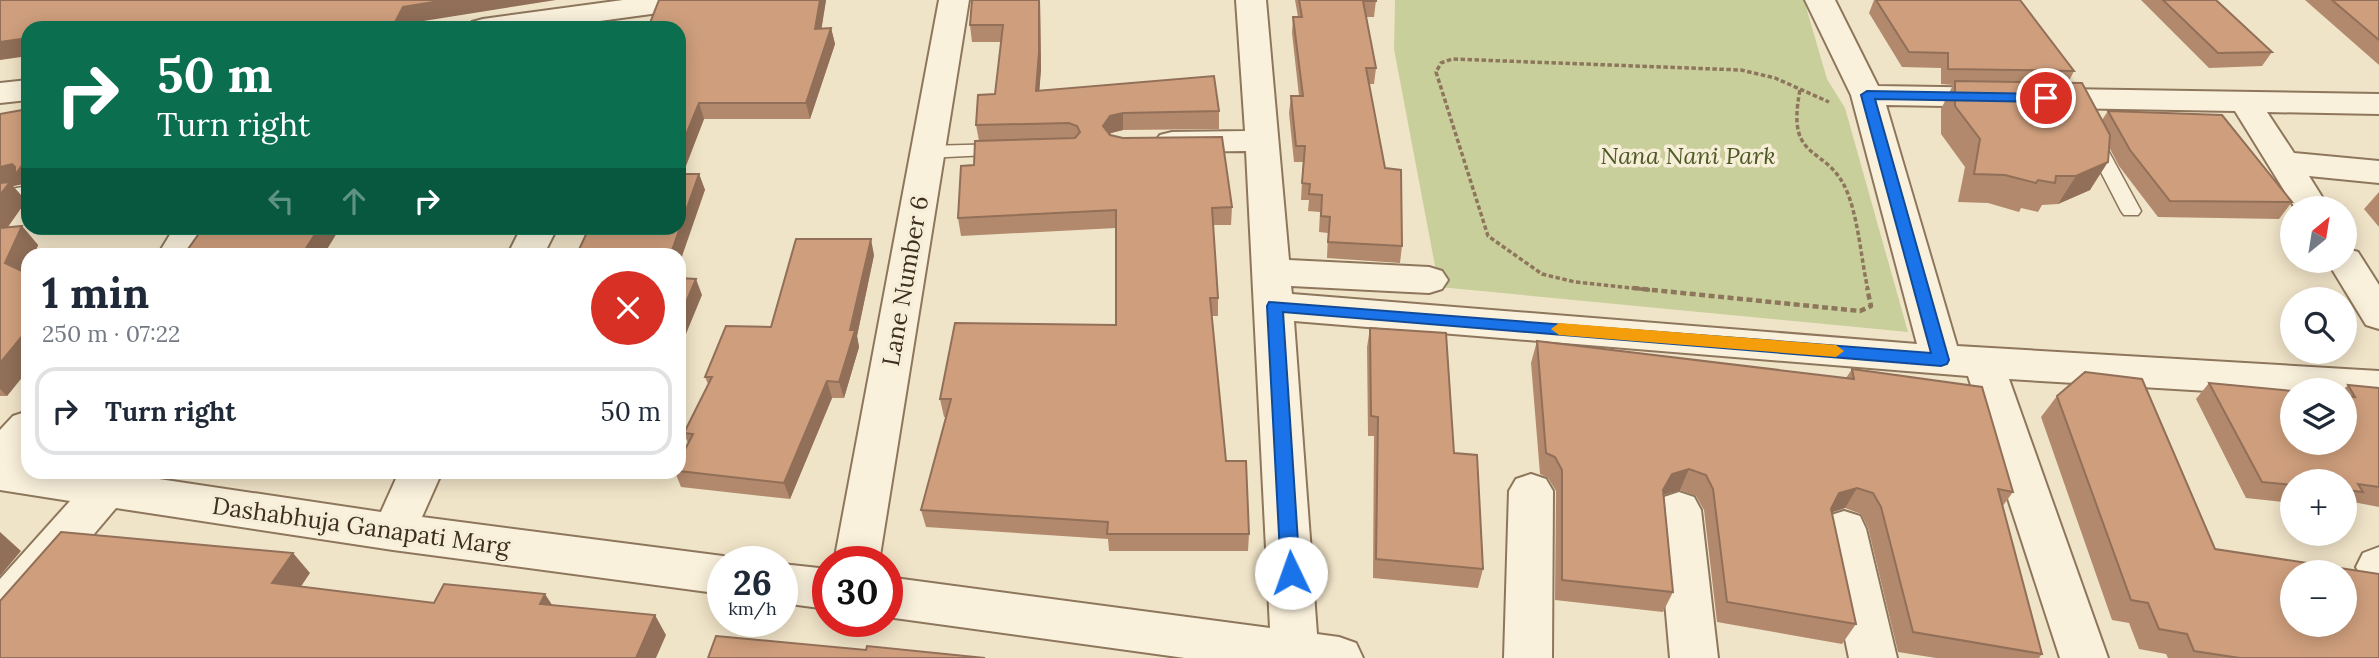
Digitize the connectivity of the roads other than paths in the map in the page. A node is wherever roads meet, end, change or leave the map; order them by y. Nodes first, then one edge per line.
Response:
1 (688, 0) edge
2 (954, 0) edge
3 (1251, 0) edge
4 (1820, 0) edge
5 (640, 17) edge
6 (583, 21) edge
7 (1867, 95) junction
8 (2245, 102) junction
9 (2379, 104) edge
10 (2081, 116) junction
11 (1262, 141) junction
12 (1138, 143) edge
13 (1017, 150) edge
14 (927, 152) junction
15 (2283, 163) junction
16 (2379, 172) edge
17 (21, 193) edge
18 (2304, 196) edge
19 (0, 197) edge
20 (2131, 211) dead end
21 (2353, 273) edge
22 (1429, 280) dead end
23 (1273, 289) junction
24 (2379, 315) edge
25 (1962, 361) junction
26 (2379, 386) edge
27 (21, 435) edge
28 (0, 458) edge
29 (0, 473) edge
30 (21, 476) edge
31 (40, 479) edge
32 (418, 479) edge
33 (106, 489) junction
34 (1531, 491) dead end
35 (1679, 510) dead end
36 (1844, 529) dead end
37 (393, 532) junction
38 (859, 546) edge
39 (707, 573) edge
40 (903, 599) edge
41 (0, 612) edge
42 (1310, 656) edge
43 (1528, 658) edge
44 (1694, 658) edge
45 (1873, 658) edge
46 (2084, 658) edge

1 - 5 street
2 - 14 street, Lane Number 6
3 - 11 street
4 - 7 street
5 - 6 street
7 - 10 street
7 - 25 street
8 - 9 street
8 - 10 street
8 - 15 street
10 - 20 lane
11 - 12 street
11 - 23 street
13 - 14 lane
14 - 38 street, Lane Number 6
15 - 16 street
15 - 18 street
17 - 19 lane
21 - 24 street
22 - 23 street
23 - 25 street
23 - 42 street
25 - 26 street
25 - 46 street
27 - 28 street
29 - 30 street, Dashabhuja Ganapati Marg
31 - 33 street, Dashabhuja Ganapati Marg
32 - 37 street
33 - 37 street, Dashabhuja Ganapati Marg
33 - 41 street
34 - 43 street
35 - 44 street
36 - 45 street
37 - 39 street, Dashabhuja Ganapati Marg
40 - 42 street

